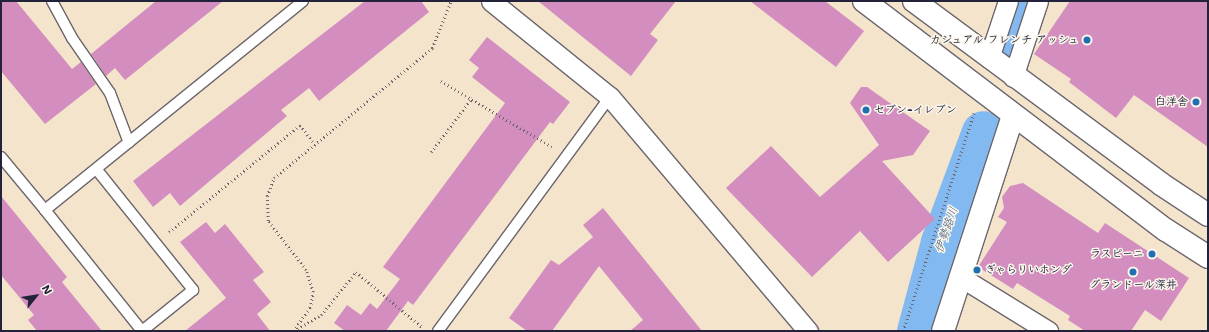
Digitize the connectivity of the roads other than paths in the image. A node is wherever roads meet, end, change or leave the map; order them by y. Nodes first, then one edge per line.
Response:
1 (52, 1) edge
2 (303, 1) edge
3 (491, 1) edge
4 (864, 1) edge
5 (914, 1) edge
6 (1008, 1) edge
7 (1038, 1) edge
8 (989, 58) junction
9 (1013, 77) junction
10 (610, 97) junction
11 (1013, 115) junction
12 (129, 143) junction
13 (1, 157) edge
14 (97, 170) junction
15 (45, 210) junction
16 (1208, 214) edge
17 (1208, 257) edge
18 (959, 276) junction
19 (142, 331) edge
20 (438, 331) edge
21 (808, 331) edge
22 (943, 331) edge
23 (1048, 331) edge

1 - 12 lane
2 - 12 lane
3 - 10 street
4 - 11 street
5 - 8 street
6 - 8 street
7 - 9 street
8 - 9 street
9 - 16 street
10 - 20 lane
10 - 21 street
11 - 17 street
11 - 18 street
12 - 14 lane
13 - 15 lane
14 - 15 lane
14 - 19 lane
15 - 19 lane
18 - 22 street
18 - 23 street

